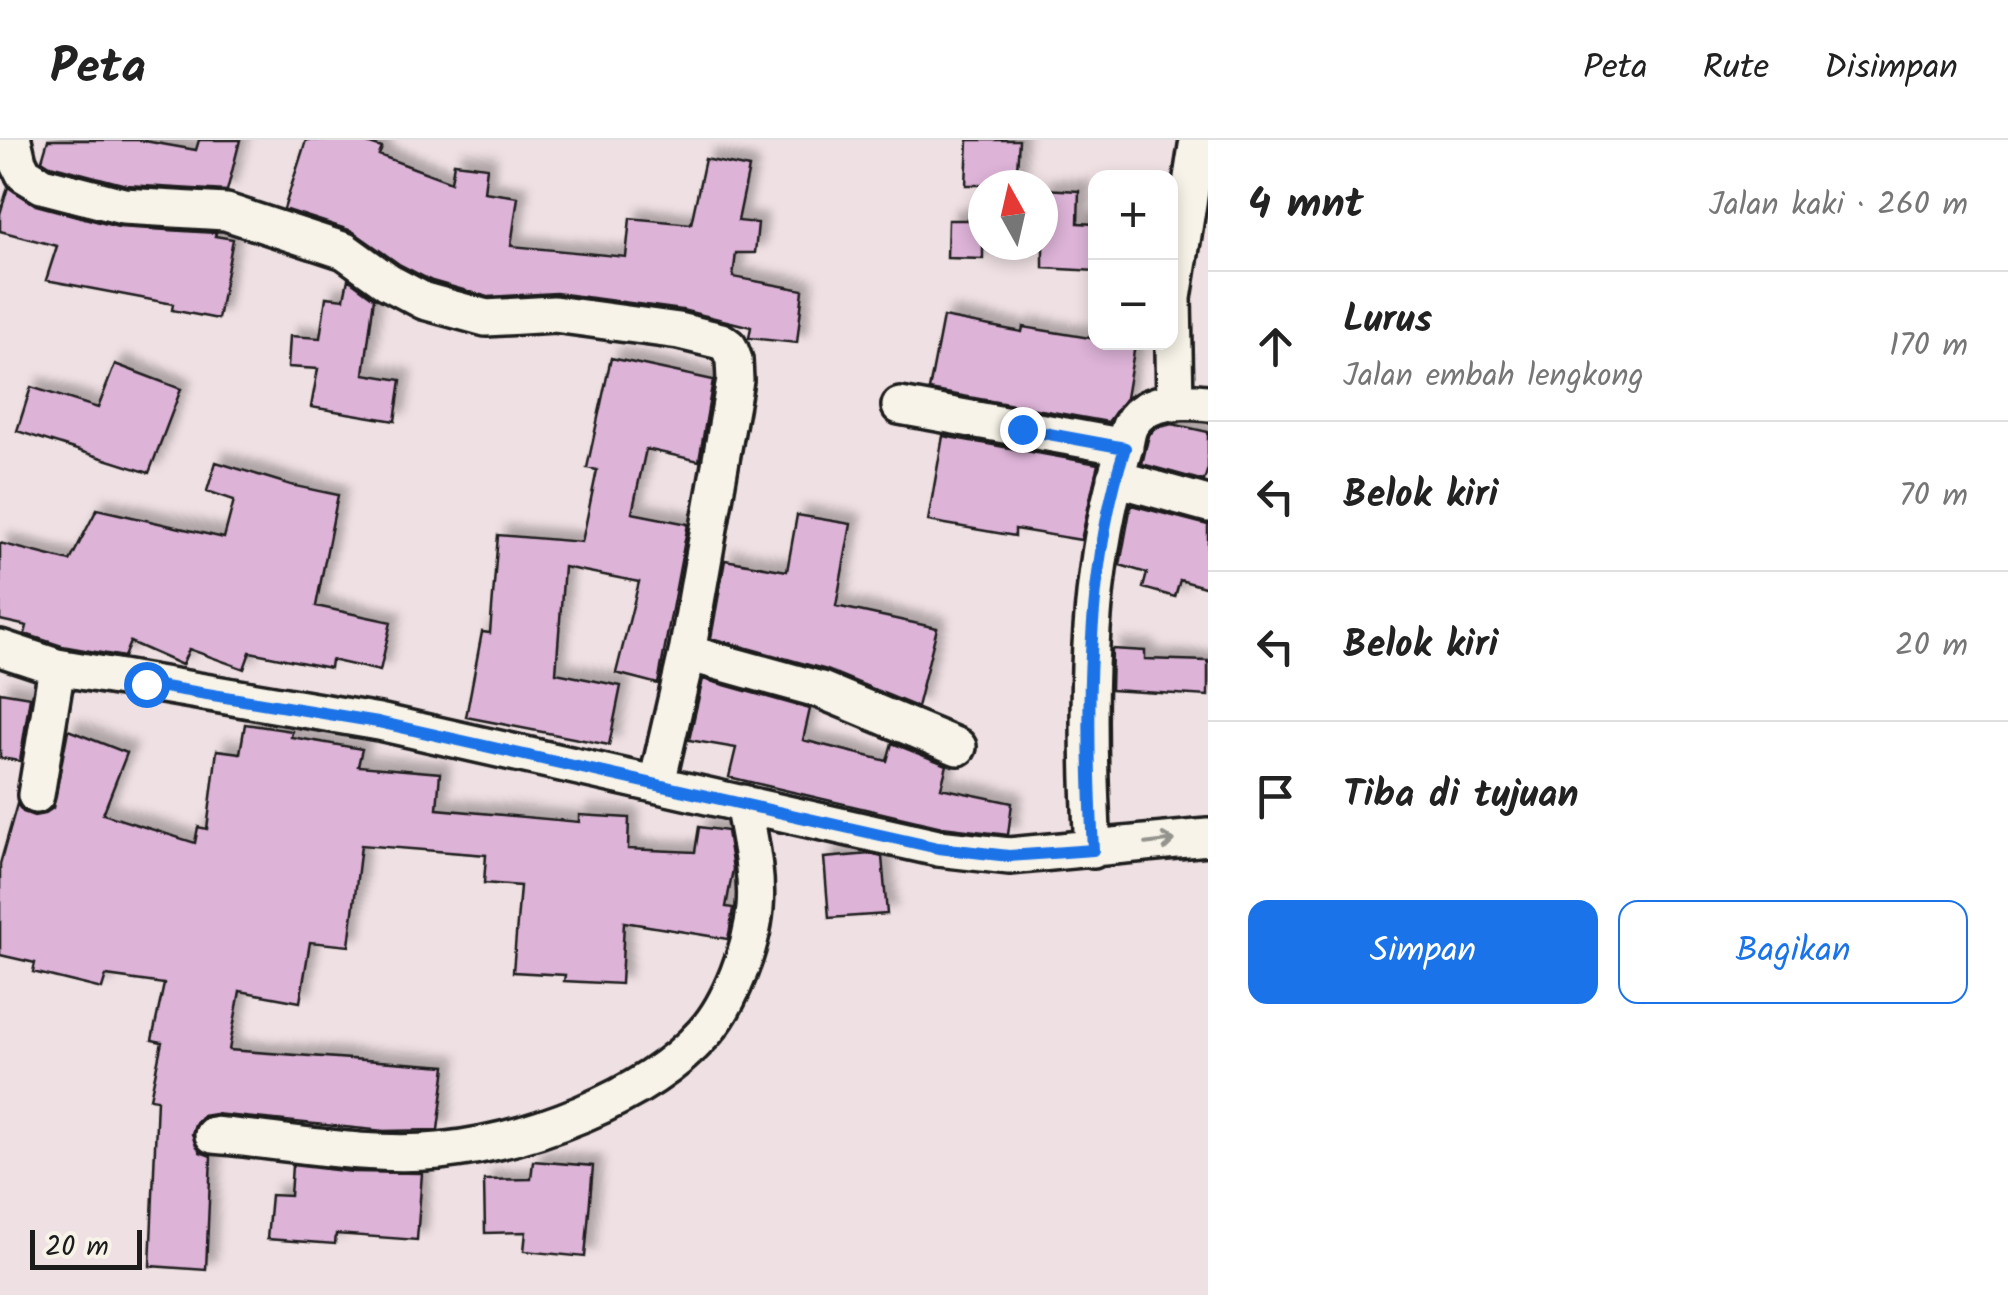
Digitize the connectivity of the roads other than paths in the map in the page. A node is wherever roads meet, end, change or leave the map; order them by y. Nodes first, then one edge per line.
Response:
1 (13, 140) edge
2 (1198, 140) edge
3 (1197, 214) edge
4 (1192, 403) edge
5 (900, 406) dead end
6 (1120, 463) junction
7 (1208, 504) edge
8 (0, 648) edge
9 (687, 653) junction
10 (57, 666) junction
11 (958, 747) dead end
12 (657, 782) junction
13 (36, 794) dead end
14 (743, 803) junction
15 (1208, 836) edge
16 (1093, 850) junction
17 (212, 1135) dead end

1 - 9 street
2 - 3 street
3 - 4 street
4 - 6 street
5 - 6 street
6 - 7 street
6 - 16 street
8 - 10 street
9 - 11 street
9 - 12 street
10 - 12 street
10 - 13 street
12 - 14 street
14 - 16 street
14 - 17 street
16 -> 15 street

